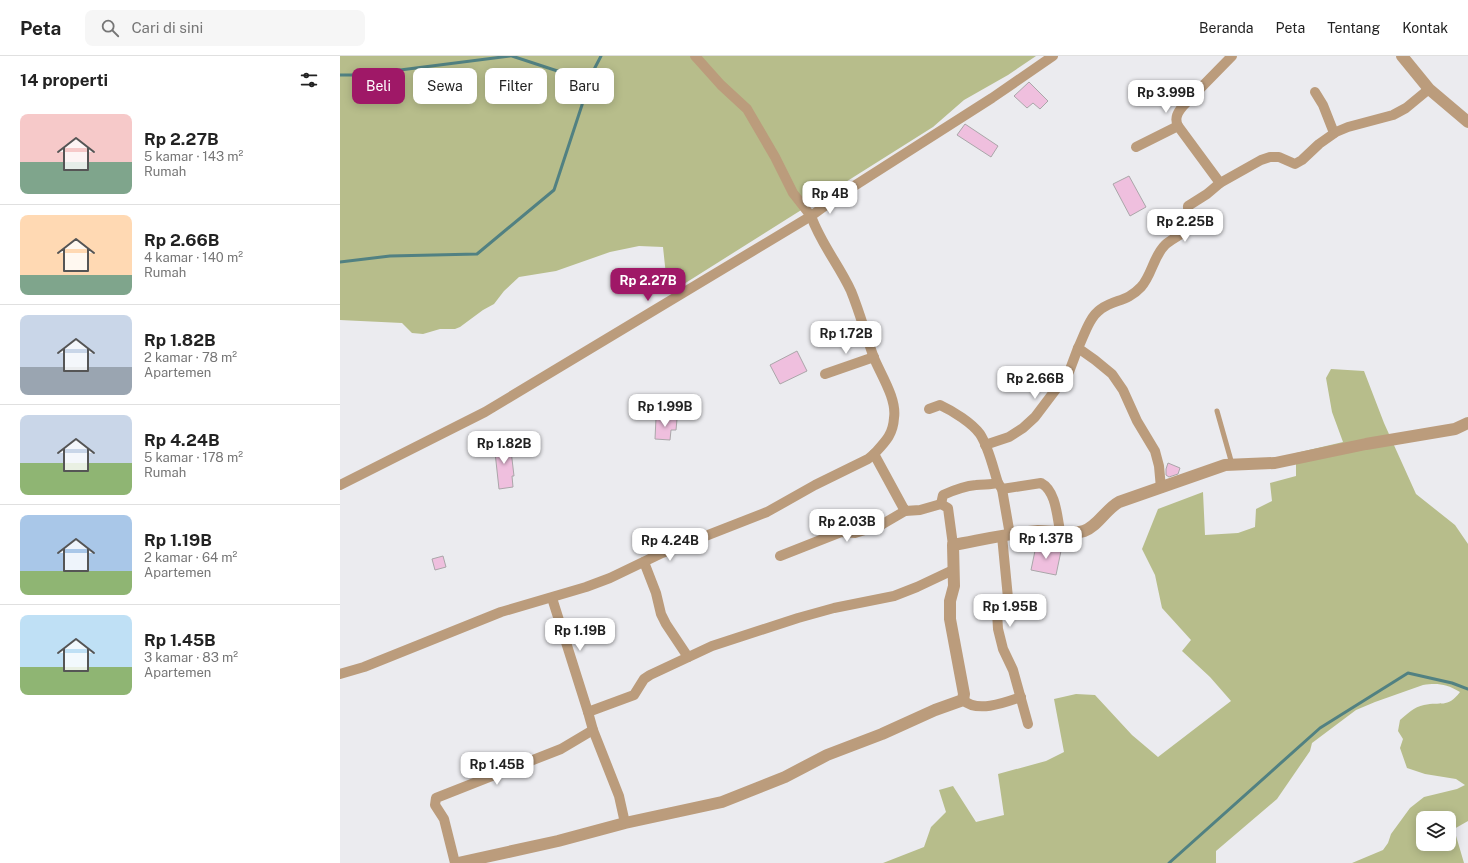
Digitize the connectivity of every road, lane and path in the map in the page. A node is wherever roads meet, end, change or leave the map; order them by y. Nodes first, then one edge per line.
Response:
1 (695, 56) edge
2 (1053, 56) edge
3 (1232, 56) edge
4 (1402, 56) edge
5 (1429, 89) junction
6 (1315, 92) dead end
7 (1468, 122) edge
8 (1178, 126) junction
9 (1334, 133) junction
10 (1136, 147) dead end
11 (1220, 183) junction
12 (811, 216) junction
13 (1078, 348) junction
14 (874, 357) junction
15 (825, 374) dead end
16 (929, 409) dead end
17 (1217, 411) dead end
18 (1468, 423) edge
19 (985, 446) junction
20 (874, 454) junction
21 (1232, 464) junction
22 (340, 485) edge
23 (1000, 486) junction
24 (1161, 488) junction
25 (942, 504) junction
26 (905, 511) junction
27 (1060, 531) junction
28 (1006, 535) junction
29 (953, 545) junction
30 (780, 556) dead end
31 (644, 562) junction
32 (953, 570) junction
33 (552, 598) junction
34 (688, 657) junction
35 (340, 674) edge
36 (1021, 697) junction
37 (962, 700) junction
38 (588, 712) junction
39 (1028, 724) dead end
40 (593, 730) junction
41 (625, 823) junction
42 (501, 858) edge
43 (456, 863) edge

1 - 12 street
2 - 12 street
3 - 8 street
4 - 5 street
5 - 7 street
5 - 9 street
6 - 9 street
8 - 10 street
8 - 11 street
9 - 11 street
11 - 13 street
12 - 14 street
12 - 22 street
13 - 19 street
13 - 24 street
14 - 15 street
14 - 20 street
16 - 19 street
17 - 21 lane
18 - 21 street
19 - 23 street
20 - 26 street
20 - 31 street
21 - 24 street
23 - 25 street
23 - 27 street
23 - 28 street
24 - 27 street
25 - 26 street
25 - 29 street
26 - 30 street
27 - 28 street
28 - 29 street
28 - 36 street
29 - 32 street
31 - 33 street
31 - 34 street
32 - 34 street
32 - 37 street
33 - 35 street
33 - 38 street
34 - 38 street
36 - 37 street
36 - 39 street
37 - 41 street
38 - 40 street
40 - 41 street
40 - 43 street
41 - 42 street
42 - 43 street

